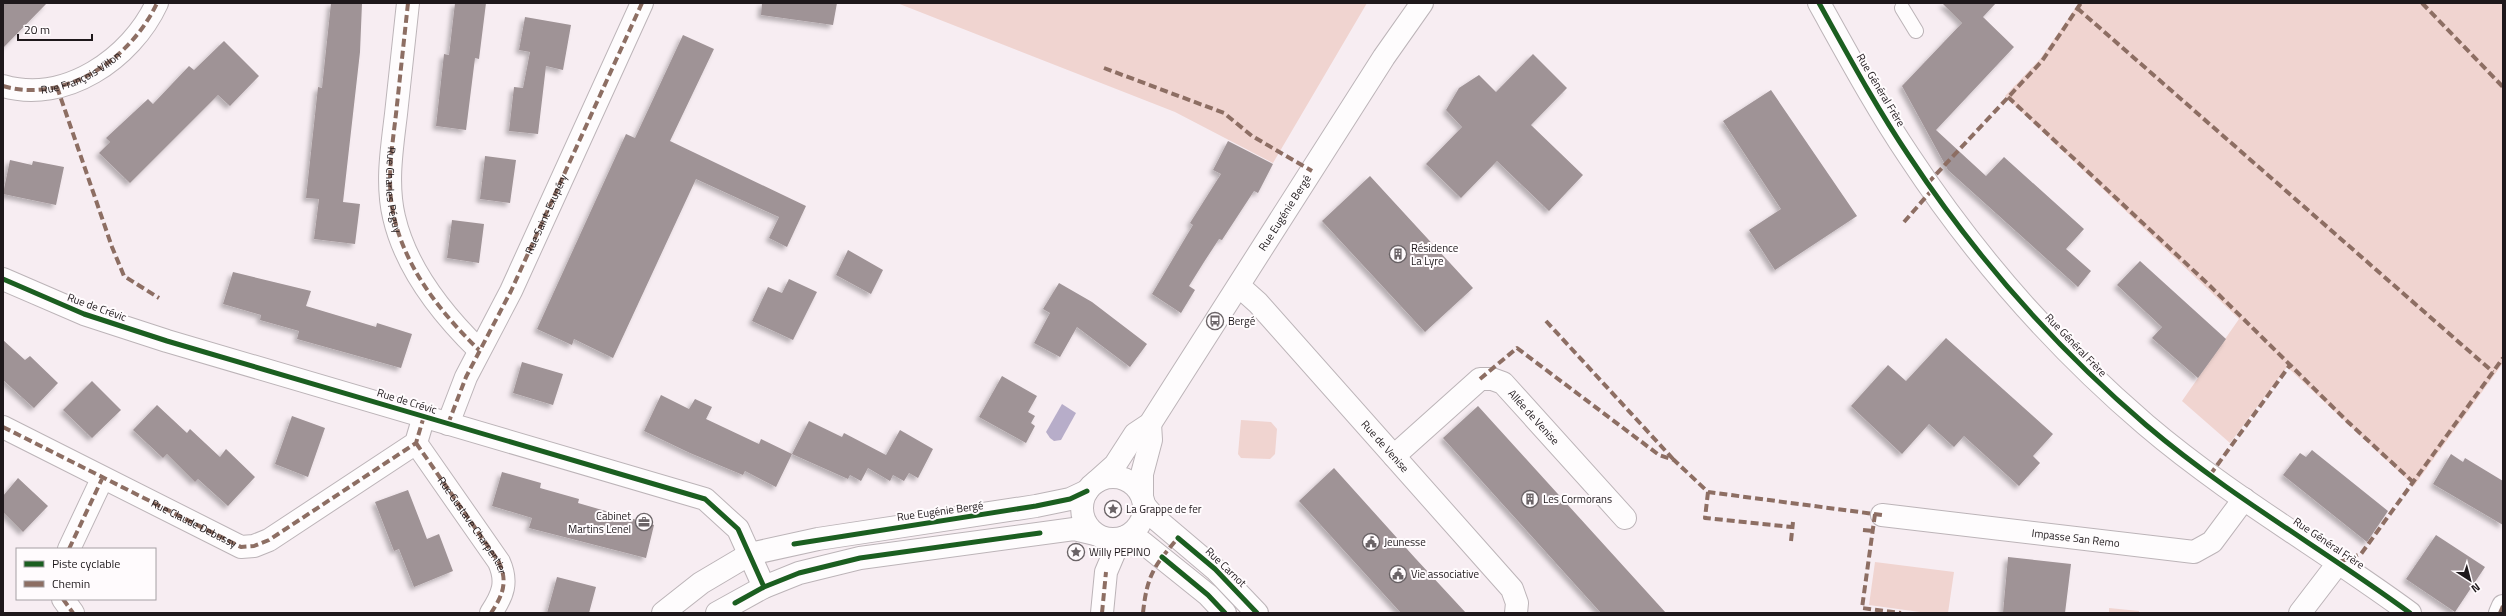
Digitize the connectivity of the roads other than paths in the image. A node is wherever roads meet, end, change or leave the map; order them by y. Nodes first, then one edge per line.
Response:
1 (157, 3) edge
2 (408, 3) edge
3 (642, 3) edge
4 (1819, 3) edge
5 (1418, 4) edge
6 (1902, 8) dead end
7 (1916, 31) dead end
8 (3, 86) edge
9 (3, 279) edge
10 (1239, 286) junction
11 (479, 350) junction
12 (424, 416) junction
13 (448, 424) junction
14 (1150, 424) junction
15 (3, 427) edge
16 (416, 443) junction
17 (1394, 456) junction
18 (102, 479) junction
19 (1092, 486) junction
20 (2244, 499) junction
21 (1143, 500) junction
22 (1882, 515) dead end
23 (1625, 518) dead end
24 (1095, 534) junction
25 (1123, 538) junction
26 (69, 548) edge
27 (750, 554) junction
28 (2339, 562) junction
29 (764, 587) junction
30 (64, 600) edge
31 (2503, 606) edge
32 (72, 613) edge
33 (491, 613) edge
34 (663, 613) edge
35 (717, 613) edge
36 (1102, 613) edge
37 (1225, 613) edge
38 (1257, 613) edge
39 (1516, 613) edge
40 (2300, 613) edge
41 (2410, 613) edge
42 (2500, 613) edge

1 - 8 street, Rue François Villon
2 - 11 street, Rue Charles Péguy
3 - 11 street, Rue Saint-Exupéry
4 - 20 street, Rue Général Frère
5 - 10 street, Rue Eugénie Bergé
6 - 7 lane
9 - 12 street, Rue de Crévic
10 - 14 street, Rue Eugénie Bergé
10 - 17 street, Rue de Venise
11 - 13 street, Rue Saint-Exupéry
12 - 13 street, Rue de Crévic
12 - 16 street
13 - 27 street, Rue de Crévic
14 - 19 street, Rue Eugénie Bergé
14 - 21 street
15 - 18 street, Rue Claude Debussy
16 - 18 street, Rue Claude Debussy
16 - 33 street, Rue Gustave Charpentier
17 - 23 street, Allée de Venise
17 - 39 street, Rue de Venise
18 - 26 street
19 - 21 street
19 - 24 street
19 - 27 street, Rue Eugénie Bergé
20 - 22 street, Impasse San Remo
20 - 28 street, Rue Général Frère
21 - 25 street
21 - 38 street, Rue Carnot
24 - 25 street
24 - 29 street
25 - 36 street
25 - 37 street
27 - 29 street, Rue de Crévic
27 - 34 street, Rue Eugénie Bergé
28 - 40 street
28 - 41 street, Rue Général Frère
29 - 35 street
30 - 32 street
31 - 42 street

